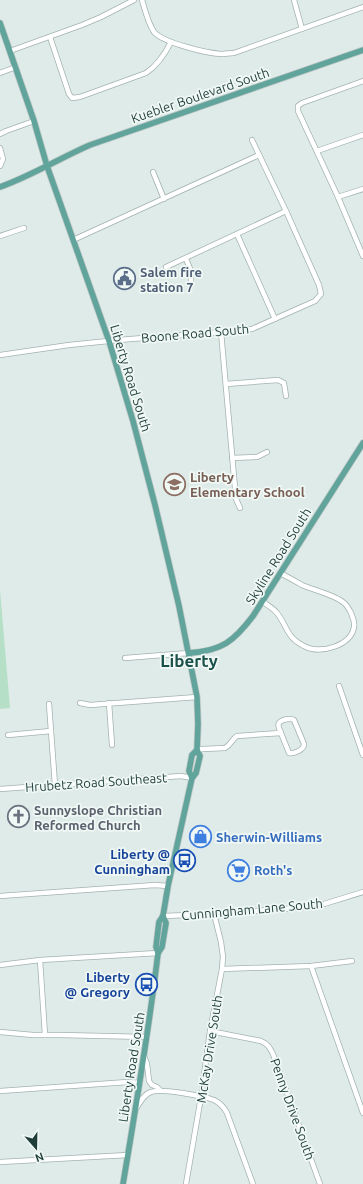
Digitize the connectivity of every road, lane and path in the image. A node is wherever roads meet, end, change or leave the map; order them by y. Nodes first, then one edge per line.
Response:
1 (134, 0) edge
2 (142, 0) edge
3 (294, 0) edge
4 (363, 7) edge
5 (0, 23) edge
6 (302, 29) junction
7 (50, 37) junction
8 (171, 42) junction
9 (363, 50) edge
10 (10, 51) junction
11 (16, 67) junction
12 (0, 73) edge
13 (363, 81) edge
14 (34, 121) junction
15 (0, 134) edge
16 (363, 135) edge
17 (252, 140) dead end
18 (0, 148) edge
19 (316, 151) junction
20 (259, 155) junction
21 (0, 166) edge
22 (47, 166) junction
23 (153, 172) dead end
24 (0, 188) edge
25 (363, 189) edge
26 (338, 197) junction
27 (164, 199) junction
28 (286, 211) junction
29 (24, 228) dead end
30 (237, 234) junction
31 (0, 236) edge
32 (73, 240) junction
33 (361, 245) edge
34 (363, 256) edge
35 (186, 258) junction
36 (166, 267) dead end
37 (191, 281) dead end
38 (275, 319) junction
39 (221, 332) junction
40 (109, 341) junction
41 (0, 355) edge
42 (226, 384) junction
43 (286, 396) dead end
44 (363, 443) edge
45 (267, 452) dead end
46 (232, 458) junction
47 (240, 508) dead end
48 (280, 573) junction
49 (262, 601) junction
50 (189, 653) junction
51 (125, 658) dead end
52 (339, 686) dead end
53 (197, 697) junction
54 (80, 703) dead end
55 (109, 703) junction
56 (49, 704) dead end
57 (51, 731) junction
58 (281, 733) junction
59 (8, 734) dead end
60 (112, 746) dead end
61 (197, 750) junction
62 (363, 755) edge
63 (192, 778) junction
64 (55, 785) junction
65 (0, 789) edge
66 (168, 886) junction
67 (363, 892) edge
68 (0, 896) edge
69 (214, 914) junction
70 (163, 916) junction
71 (158, 953) junction
72 (40, 960) junction
73 (352, 962) dead end
74 (0, 965) edge
75 (310, 966) junction
76 (222, 970) junction
77 (210, 1031) junction
78 (0, 1032) edge
79 (45, 1035) junction
80 (147, 1037) junction
81 (144, 1056) junction
82 (140, 1083) junction
83 (160, 1090) junction
84 (0, 1091) edge
85 (201, 1096) junction
86 (136, 1108) junction
87 (363, 1113) edge
88 (128, 1155) junction
89 (0, 1162) edge
90 (123, 1184) edge
91 (186, 1184) edge
92 (253, 1184) edge
93 (320, 1184) edge

1 - 7 street
2 - 8 street
3 - 6 street
4 - 6 street
5 - 10 main road, Liberty Road South
6 - 8 street
7 - 8 street
7 - 10 street
9 - 22 main road, Kuebler Boulevard South
10 - 11 main road, Liberty Road South
11 - 12 street
11 - 14 main road, Liberty Road South
13 - 19 street
14 - 15 street
14 - 22 main road, Liberty Road South
16 - 19 street
17 - 20 street
18 - 21 street
19 - 26 street
20 - 27 street
20 - 28 street
22 - 24 main road, Kuebler Boulevard South
22 - 32 main road, Liberty Road South
23 - 27 street
25 - 26 street
26 - 33 street
27 - 32 street
28 - 30 street
28 - 38 street, Boone Road South
29 - 31 street
30 - 35 street
30 - 38 street
32 - 40 main road, Liberty Road South
33 - 34 street
35 - 36 street
35 - 37 street
38 - 39 street, Boone Road South
39 - 40 street, Boone Road South
39 - 42 street
40 - 41 street, Boone Road South
40 - 50 main road, Liberty Road South
42 - 43 street
42 - 46 street
44 - 48 main road, Skyline Road South
45 - 46 street
46 - 47 street
48 - 49 main road, Skyline Road South
48 - 49 street
49 - 50 main road, Skyline Road South
50 - 51 street
50 - 53 main road, Liberty Road South
52 - 62 street
53 - 55 street
53 - 61 main road, Liberty Road South
54 - 55 street
55 - 60 street
56 - 57 street
57 - 59 street
57 - 64 street
58 - 58 street
58 - 61 street
61 - 63 main road, Liberty Road South
63 - 64 street, Hrubetz Road Southeast
63 - 66 main road, Liberty Road South
64 - 65 street, Hrubetz Road Southeast
66 - 68 street
66 - 70 main road, Liberty Road South
67 - 69 street, Cunningham Lane South
69 - 70 street, Cunningham Lane South
69 - 76 street, McKay Drive South
70 - 71 main road, Liberty Road South
71 - 72 street
71 - 80 main road, Liberty Road South
72 - 74 street
72 - 79 street
73 - 75 street
75 - 76 street
75 - 87 street
76 - 77 street, McKay Drive South
77 - 85 street, McKay Drive South
77 - 93 street, Penny Drive South
78 - 79 street
79 - 80 street
80 - 81 main road, Liberty Road South
81 - 82 main road, Liberty Road South
81 - 83 street
82 - 84 street
82 - 86 main road, Liberty Road South
83 - 85 street
83 - 86 street
85 - 91 street, McKay Drive South
85 - 92 street
86 - 88 main road, Liberty Road South
88 - 89 street
88 - 90 main road, Liberty Road South

